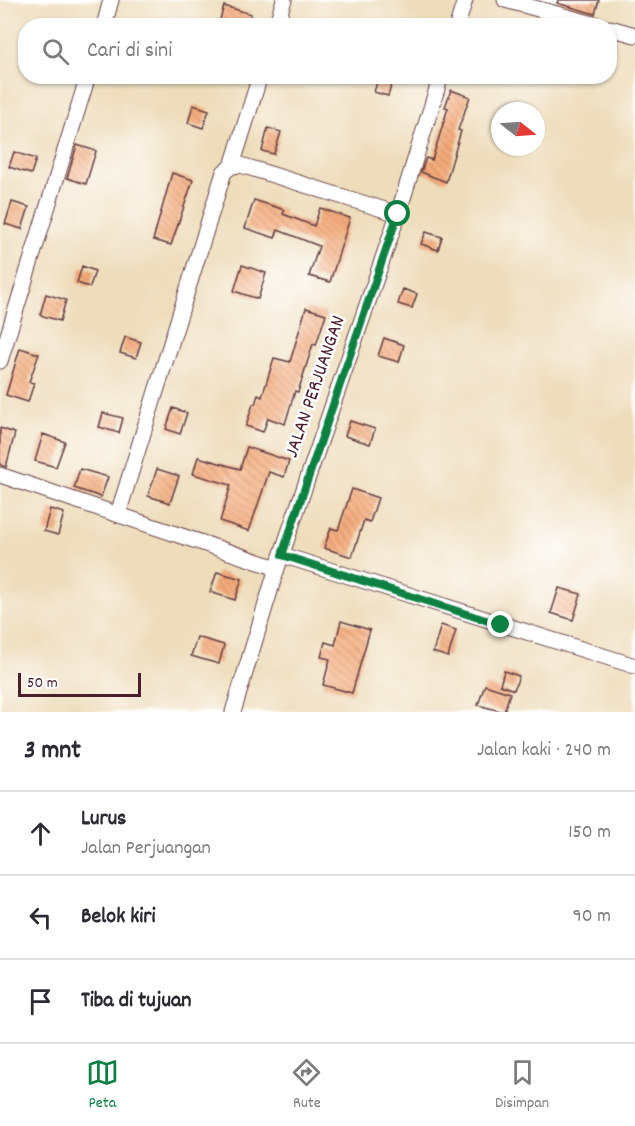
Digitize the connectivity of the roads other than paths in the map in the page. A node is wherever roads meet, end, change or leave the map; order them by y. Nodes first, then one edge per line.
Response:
1 (111, 0) edge
2 (284, 0) edge
3 (465, 0) edge
4 (506, 0) edge
5 (106, 18) edge
6 (278, 18) edge
7 (459, 18) edge
8 (572, 18) edge
9 (617, 30) edge
10 (635, 35) edge
11 (86, 84) edge
12 (258, 84) edge
13 (439, 84) edge
14 (232, 166) junction
15 (398, 214) junction
16 (0, 361) edge
17 (0, 475) edge
18 (118, 514) junction
19 (280, 562) junction
20 (635, 666) edge
21 (233, 712) edge

1 - 5 street
2 - 6 street
3 - 7 street
4 - 8 street
9 - 10 street
11 - 16 street
12 - 14 street
13 - 15 street, JALAN PERJUANGAN
14 - 15 street
14 - 18 street
15 - 19 street, JALAN PERJUANGAN
17 - 18 street
18 - 19 street
19 - 20 street
19 - 21 street, JALAN PERJUANGAN

